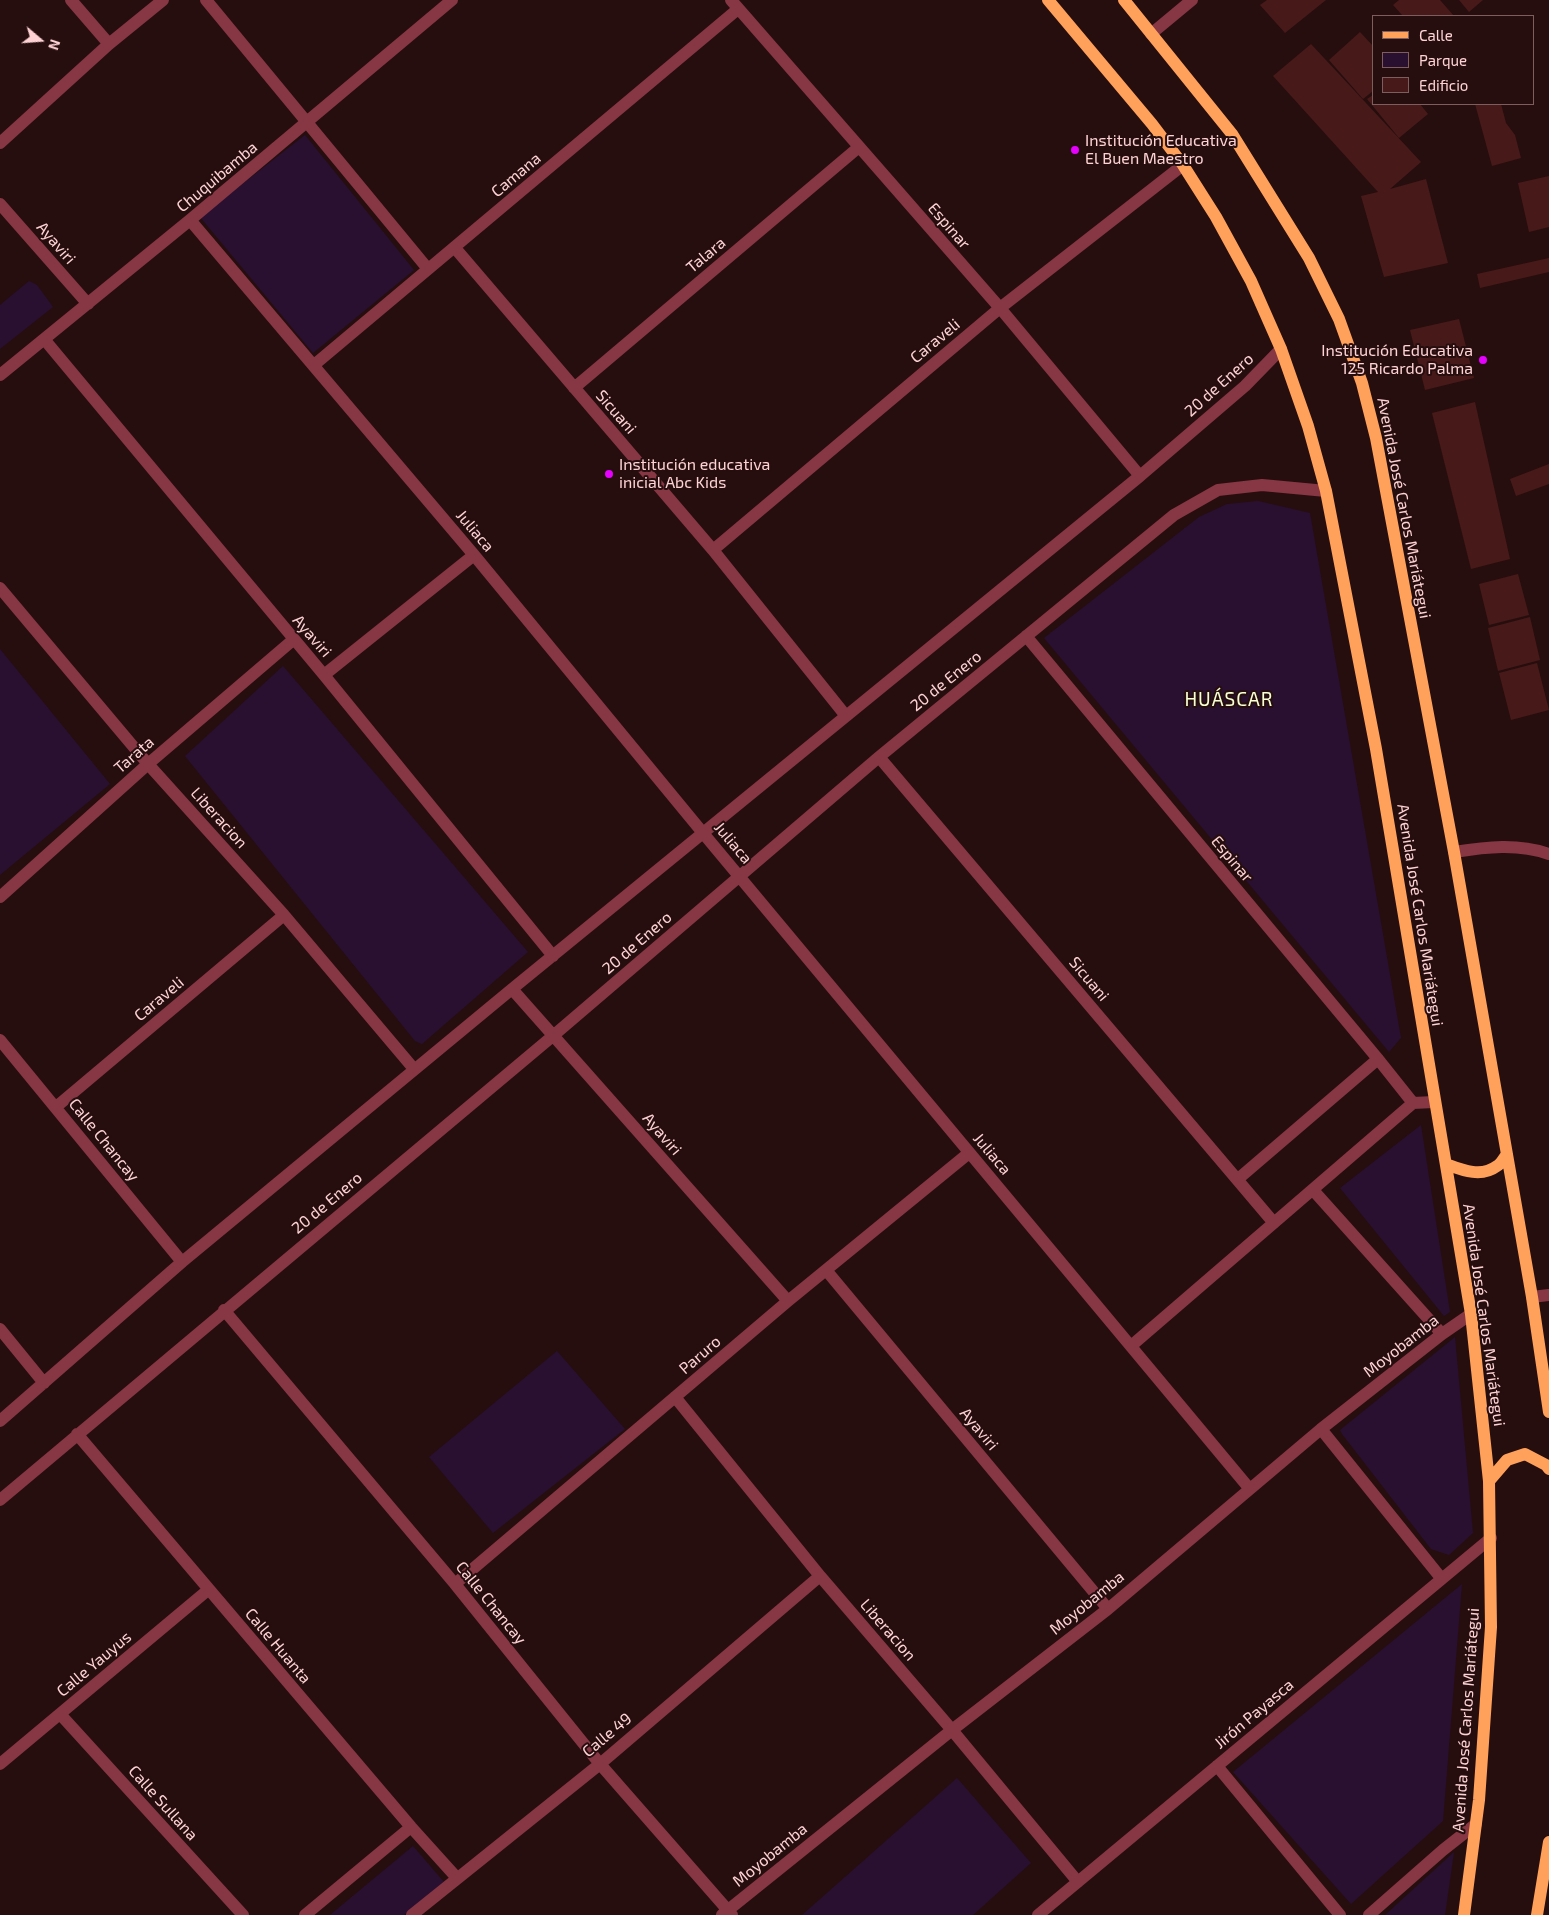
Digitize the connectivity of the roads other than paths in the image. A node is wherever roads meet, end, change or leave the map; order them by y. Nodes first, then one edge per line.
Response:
1 (71, 0) edge
2 (162, 0) edge
3 (206, 0) edge
4 (452, 0) edge
5 (1048, 0) edge
6 (1124, 0) edge
7 (1192, 0) edge
8 (734, 5) edge
9 (1151, 34) junction
10 (108, 44) junction
11 (306, 123) junction
12 (0, 143) edge
13 (859, 147) junction
14 (1183, 164) junction
15 (0, 204) edge
16 (190, 220) junction
17 (455, 248) junction
18 (428, 269) junction
19 (88, 304) junction
20 (1000, 308) junction
21 (44, 339) junction
22 (1281, 349) junction
23 (314, 365) junction
24 (0, 375) edge
25 (574, 388) junction
26 (1140, 476) junction
27 (1326, 491) junction
28 (713, 550) junction
29 (474, 555) junction
30 (0, 588) edge
31 (1026, 636) junction
32 (293, 640) junction
33 (324, 675) junction
34 (846, 716) junction
35 (879, 757) junction
36 (148, 764) junction
37 (703, 833) junction
38 (1454, 852) junction
39 (1549, 854) edge
40 (739, 876) junction
41 (0, 897) edge
42 (284, 915) junction
43 (553, 956) junction
44 (512, 989) junction
45 (554, 1036) junction
46 (0, 1040) edge
47 (1378, 1059) junction
48 (414, 1070) junction
49 (1434, 1102) junction
50 (1413, 1104) junction
51 (56, 1107) junction
52 (969, 1153) junction
53 (1507, 1154) junction
54 (1446, 1164) junction
55 (1238, 1179) junction
56 (1313, 1190) junction
57 (1274, 1223) junction
58 (182, 1262) junction
59 (826, 1270) junction
60 (1549, 1295) edge
61 (1532, 1297) junction
62 (788, 1301) junction
63 (224, 1310) junction
64 (1471, 1314) junction
65 (0, 1329) edge
66 (1442, 1334) junction
67 (1132, 1346) junction
68 (44, 1383) junction
69 (1548, 1395) edge
70 (675, 1397) junction
71 (1549, 1412) edge
72 (0, 1421) edge
73 (1321, 1429) junction
74 (77, 1434) junction
75 (1549, 1469) edge
76 (1489, 1481) junction
77 (1249, 1488) junction
78 (0, 1500) edge
79 (1491, 1538) junction
80 (820, 1576) junction
81 (1442, 1578) junction
82 (455, 1584) junction
83 (208, 1590) junction
84 (1108, 1609) junction
85 (60, 1714) junction
86 (952, 1730) junction
87 (0, 1764) edge
88 (600, 1764) junction
89 (1217, 1766) junction
90 (1476, 1824) junction
91 (411, 1827) junction
92 (1549, 1842) edge
93 (457, 1878) junction
94 (1078, 1882) junction
95 (727, 1913) edge
96 (243, 1915) edge
97 (305, 1915) edge
98 (412, 1915) edge
99 (1038, 1915) edge
100 (1340, 1915) edge
101 (1369, 1915) edge
102 (1464, 1915) edge
103 (1537, 1915) edge

1 - 10 street
2 - 10 street
3 - 11 street
4 - 11 street, Chuquibamba
5 - 14 main road, Avenida José Carlos Mariátegui
6 - 9 main road, Avenida José Carlos Mariátegui
7 - 9 street
8 - 13 street, Espinar
8 - 17 street, Camana
9 - 38 main road, Avenida José Carlos Mariátegui
10 - 12 street
11 - 16 street, Chuquibamba
11 - 18 street
13 - 20 street, Espinar
13 - 25 street, Talara
14 - 20 street, Caraveli
14 - 22 main road, Avenida José Carlos Mariátegui
15 - 19 street, Ayaviri
16 - 19 street, Chuquibamba
16 - 23 street, Juliaca
17 - 18 street, Camana
17 - 25 street, Sicuani
18 - 23 street, Camana
19 - 21 street, Chuquibamba
20 - 26 street, Espinar
20 - 28 street, Caraveli
21 - 24 street, Chuquibamba
21 - 32 street, Ayaviri
22 - 26 street, 20 de Enero
22 - 27 main road, Avenida José Carlos Mariátegui
23 - 29 street, Juliaca
25 - 28 street, Sicuani
26 - 34 street, 20 de Enero
27 - 31 street, 20 de Enero
27 - 49 main road, Avenida José Carlos Mariátegui
28 - 34 street, Sicuani
29 - 33 street
29 - 37 street, Juliaca
30 - 36 street, Liberacion
31 - 35 street, 20 de Enero
31 - 47 street, Espinar
32 - 33 street, Ayaviri
32 - 36 street, Tarata
33 - 43 street, Ayaviri
34 - 37 street, 20 de Enero
35 - 40 street, 20 de Enero
35 - 55 street, Sicuani
36 - 41 street, Tarata
36 - 42 street, Liberacion
37 - 40 street, Juliaca
37 - 43 street, 20 de Enero
38 - 39 street
38 - 53 main road, Avenida José Carlos Mariátegui
40 - 45 street, 20 de Enero
40 - 52 street, Juliaca
42 - 48 street, Liberacion
42 - 51 street, Caraveli
43 - 44 street, 20 de Enero
44 - 45 street, Ayaviri
44 - 48 street, 20 de Enero
45 - 62 street, Ayaviri
45 - 63 street, 20 de Enero
46 - 51 street, Calle Chancay
47 - 50 street, Espinar
47 - 55 street
48 - 58 street, 20 de Enero
49 - 50 street
49 - 54 main road, Avenida José Carlos Mariátegui
50 - 56 street
51 - 58 street, Calle Chancay
52 - 59 street, Paruro
52 - 67 street, Juliaca
53 - 54 main road
53 - 61 main road, Avenida José Carlos Mariátegui
54 - 64 main road, Avenida José Carlos Mariátegui
55 - 57 street, Sicuani
56 - 57 street
56 - 66 street
57 - 67 street
58 - 68 street, 20 de Enero
59 - 62 street, Paruro
59 - 84 street, Ayaviri
60 - 61 street
61 - 69 main road, Avenida José Carlos Mariátegui
62 - 70 street, Paruro
63 - 74 street, 20 de Enero
63 - 82 street, Calle Chancay
64 - 66 street, Moyobamba
64 - 76 main road, Avenida José Carlos Mariátegui
65 - 68 street
66 - 73 street, Moyobamba
67 - 77 street, Juliaca
68 - 72 street, 20 de Enero
69 - 71 main road, Avenida José Carlos Mariátegui
70 - 80 street, Liberacion
70 - 82 street, Paruro
73 - 77 street, Moyobamba
73 - 81 street
74 - 78 street, 20 de Enero
74 - 83 street, Calle Huanta
75 - 76 main road
76 - 79 main road, Avenida José Carlos Mariátegui
77 - 84 street, Moyobamba
79 - 81 street, Jirón Payasca
79 - 90 main road, Avenida José Carlos Mariátegui
80 - 86 street, Liberacion
80 - 88 street, Calle 49
81 - 89 street, Jirón Payasca
82 - 88 street, Calle Chancay
83 - 85 street, Calle Yauyus
83 - 91 street, Calle Huanta
84 - 86 street, Moyobamba
85 - 87 street, Calle Yauyus
85 - 96 street, Calle Sullana
86 - 94 street, Liberacion
86 - 95 street, Moyobamba
88 - 93 street, Calle 49
88 - 95 street, Calle Chancay
89 - 94 street, Jirón Payasca
89 - 100 street
90 - 101 street
90 - 102 main road, Avenida José Carlos Mariátegui
91 - 93 street, Calle Huanta
91 - 97 street
92 - 103 main road
93 - 98 street, Calle 49
94 - 99 street, Jirón Payasca

